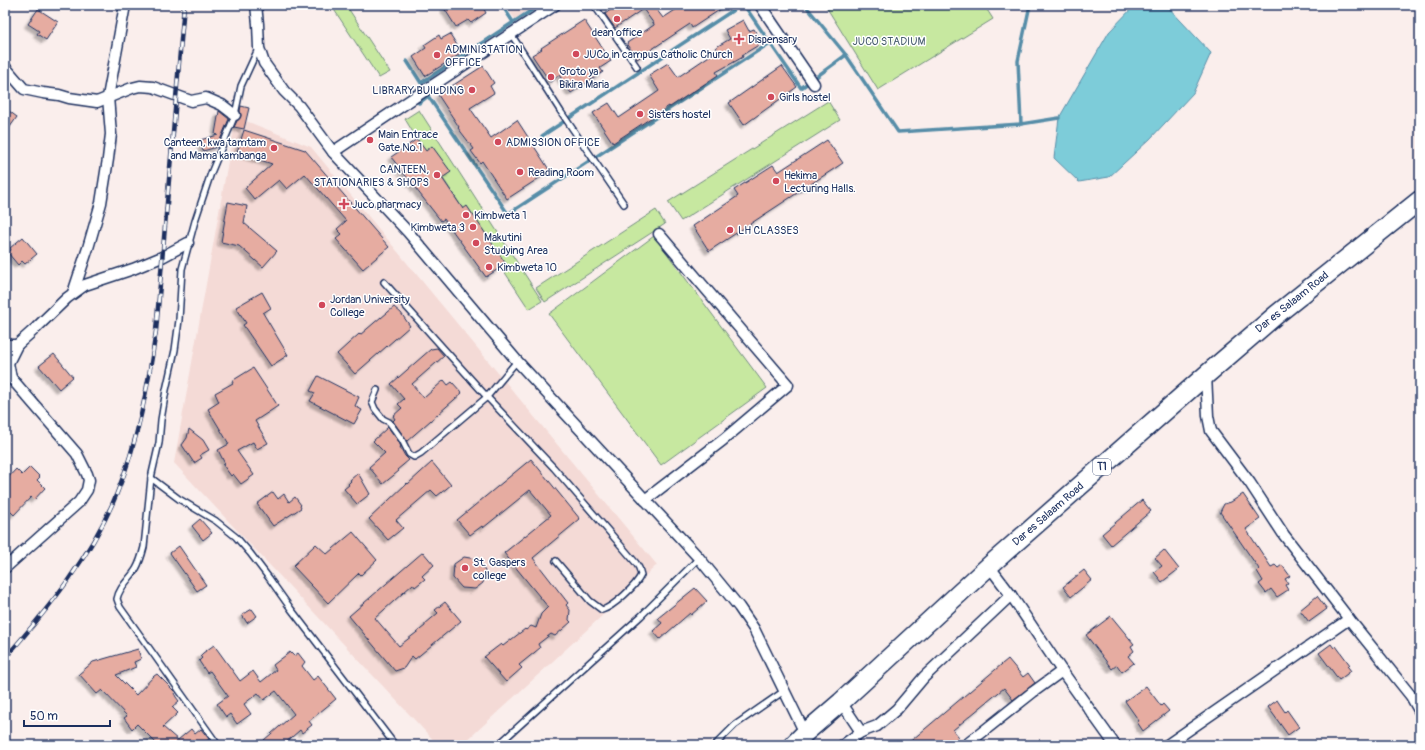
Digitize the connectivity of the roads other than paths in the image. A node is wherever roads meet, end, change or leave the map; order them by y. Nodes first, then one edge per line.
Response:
1 (125, 5) edge
2 (256, 5) edge
3 (555, 5) edge
4 (594, 5) edge
5 (760, 5) edge
6 (511, 34) junction
7 (259, 48) junction
8 (5, 67) edge
9 (637, 67) dead end
10 (814, 84) dead end
11 (108, 97) junction
12 (235, 115) junction
13 (334, 152) junction
14 (1420, 200) edge
15 (624, 204) dead end
16 (659, 234) dead end
17 (188, 243) junction
18 (384, 282) dead end
19 (73, 293) junction
20 (5, 345) edge
21 (16, 345) junction
22 (517, 361) junction
23 (5, 372) edge
24 (1206, 375) junction
25 (12, 380) junction
26 (377, 390) dead end
27 (487, 397) junction
28 (151, 478) junction
29 (645, 500) junction
30 (699, 558) junction
31 (556, 561) dead end
32 (989, 566) junction
33 (5, 568) edge
34 (1011, 595) junction
35 (1349, 619) junction
36 (1062, 671) junction
37 (784, 691) junction
38 (841, 702) junction
39 (1420, 712) edge
40 (861, 732) junction
41 (799, 739) edge
42 (218, 745) edge
43 (395, 745) edge
44 (498, 745) edge
45 (715, 745) edge
46 (842, 745) edge
47 (966, 745) edge
48 (1116, 745) edge
49 (1167, 745) edge

1 - 11 street
2 - 7 street
3 - 6 street
4 - 9 lane
5 - 10 street
6 - 13 street
6 - 15 lane
7 - 12 lane
7 - 13 street
8 - 11 street
11 - 12 street
11 - 19 street
12 - 17 lane
13 - 22 street
14 - 24 highway, Dar es Salaam Road / T1
16 - 29 street
17 - 19 street
17 - 28 lane
18 - 27 lane
19 - 21 street
20 - 21 street
21 - 25 street
22 - 27 lane
22 - 29 street
23 - 25 street
24 - 32 highway, Dar es Salaam Road / T1
24 - 35 street
25 - 33 street
26 - 27 lane
27 - 31 lane
28 - 42 lane
28 - 43 lane
29 - 30 street
30 - 37 street
30 - 44 lane
32 - 34 street
32 - 38 highway, Dar es Salaam Road / T1
34 - 36 street
34 - 40 street
35 - 39 street
35 - 49 street
36 - 47 street
36 - 48 street
37 - 41 street
37 - 45 lane
38 - 40 street
38 - 41 highway, Dar es Salaam Road / T1
40 - 46 street

